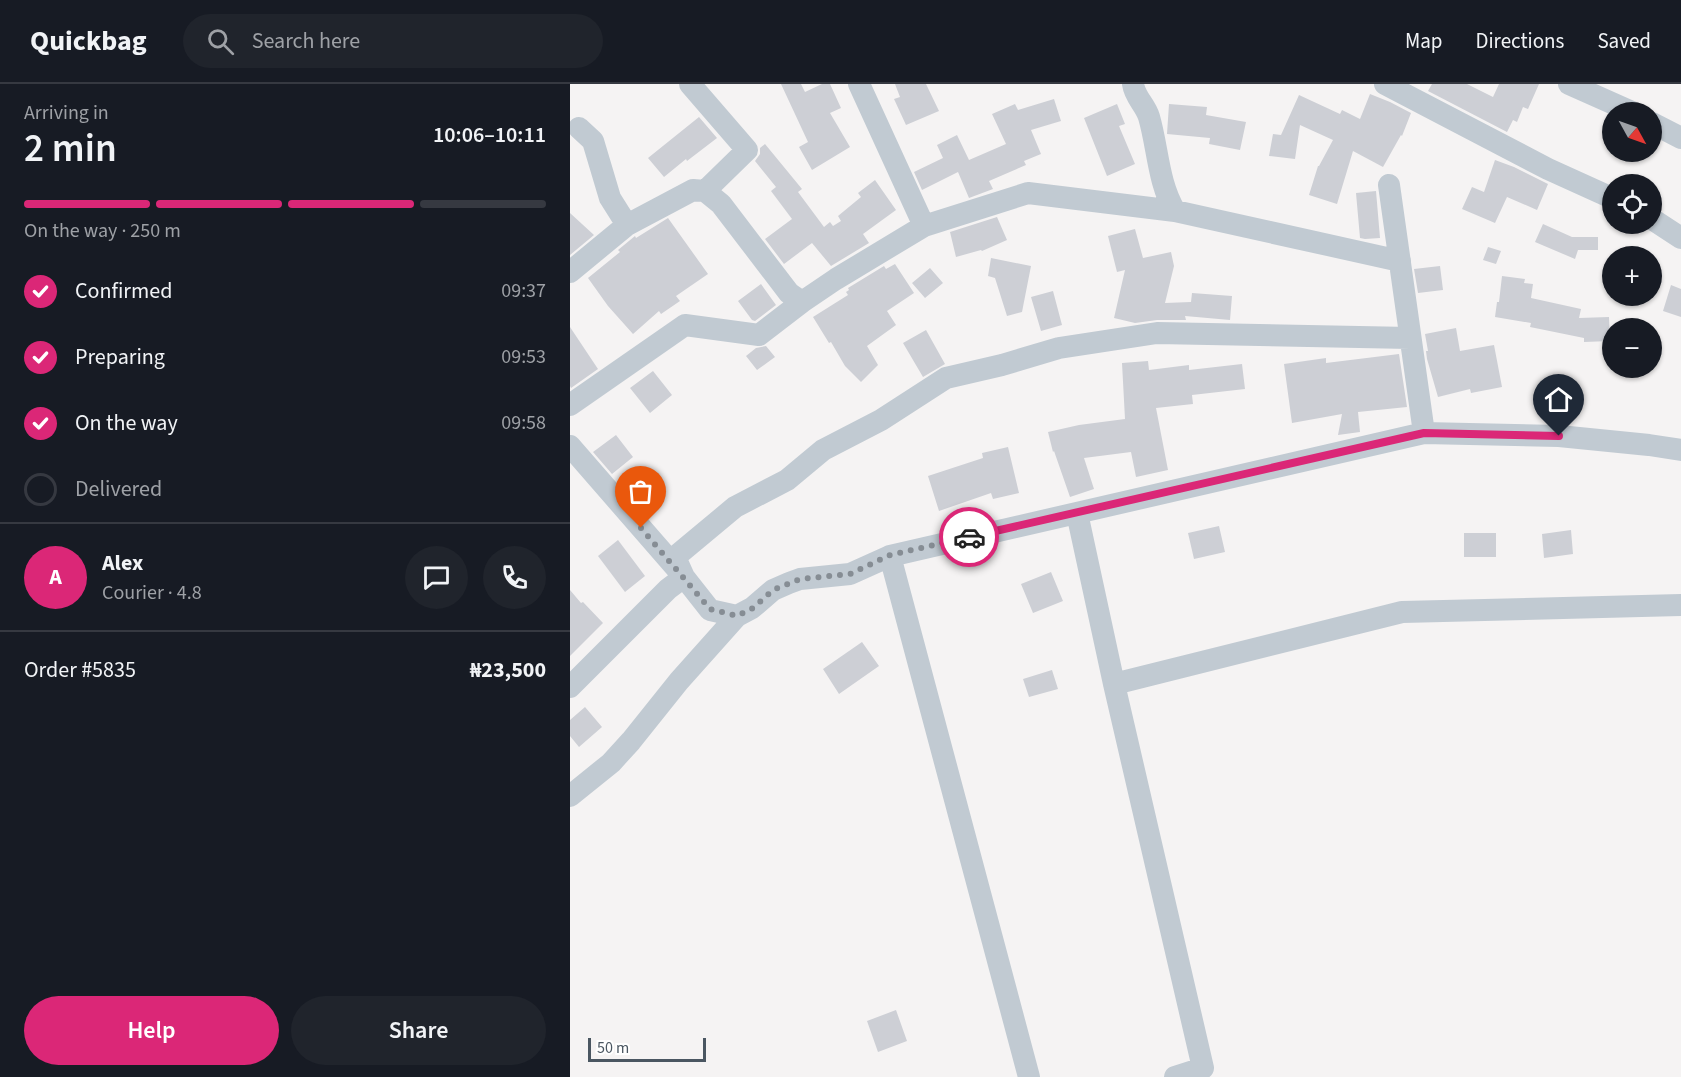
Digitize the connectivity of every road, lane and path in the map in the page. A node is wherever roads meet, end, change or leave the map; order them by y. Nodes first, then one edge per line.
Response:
1 (690, 84) edge
2 (859, 84) edge
3 (1133, 84) edge
4 (1385, 84) edge
5 (1569, 84) edge
6 (1610, 102) edge
7 (579, 128) dead end
8 (1662, 128) edge
9 (1681, 138) edge
10 (1389, 185) dead end
11 (705, 191) junction
12 (1602, 193) edge
13 (1175, 211) junction
14 (627, 225) junction
15 (924, 225) junction
16 (1662, 226) edge
17 (1681, 238) edge
18 (1400, 261) junction
19 (570, 272) edge
20 (802, 302) junction
21 (1410, 338) junction
22 (570, 405) edge
23 (1424, 433) junction
24 (1681, 450) edge
25 (575, 460) edge
26 (1077, 513) junction
27 (890, 555) junction
28 (684, 577) junction
29 (1681, 605) edge
30 (737, 616) junction
31 (1114, 684) junction
32 (570, 687) edge
33 (570, 796) edge
34 (1029, 1077) edge
35 (1176, 1077) edge

1 - 11 street
2 - 15 street
3 - 13 street
4 - 12 street
5 - 6 street
7 - 14 street
8 - 9 street
10 - 18 street
11 - 14 street
11 - 20 street
13 - 15 street
13 - 18 street
14 - 19 street
15 - 20 street
16 - 17 street
18 - 21 street
20 - 22 street
21 - 23 street
21 - 28 street
23 - 24 street
23 - 26 street
25 - 28 street
26 - 27 street
26 - 31 street
27 - 30 street
27 - 34 street
28 - 30 street
28 - 32 street
29 - 31 street
30 - 33 street
31 - 35 street

